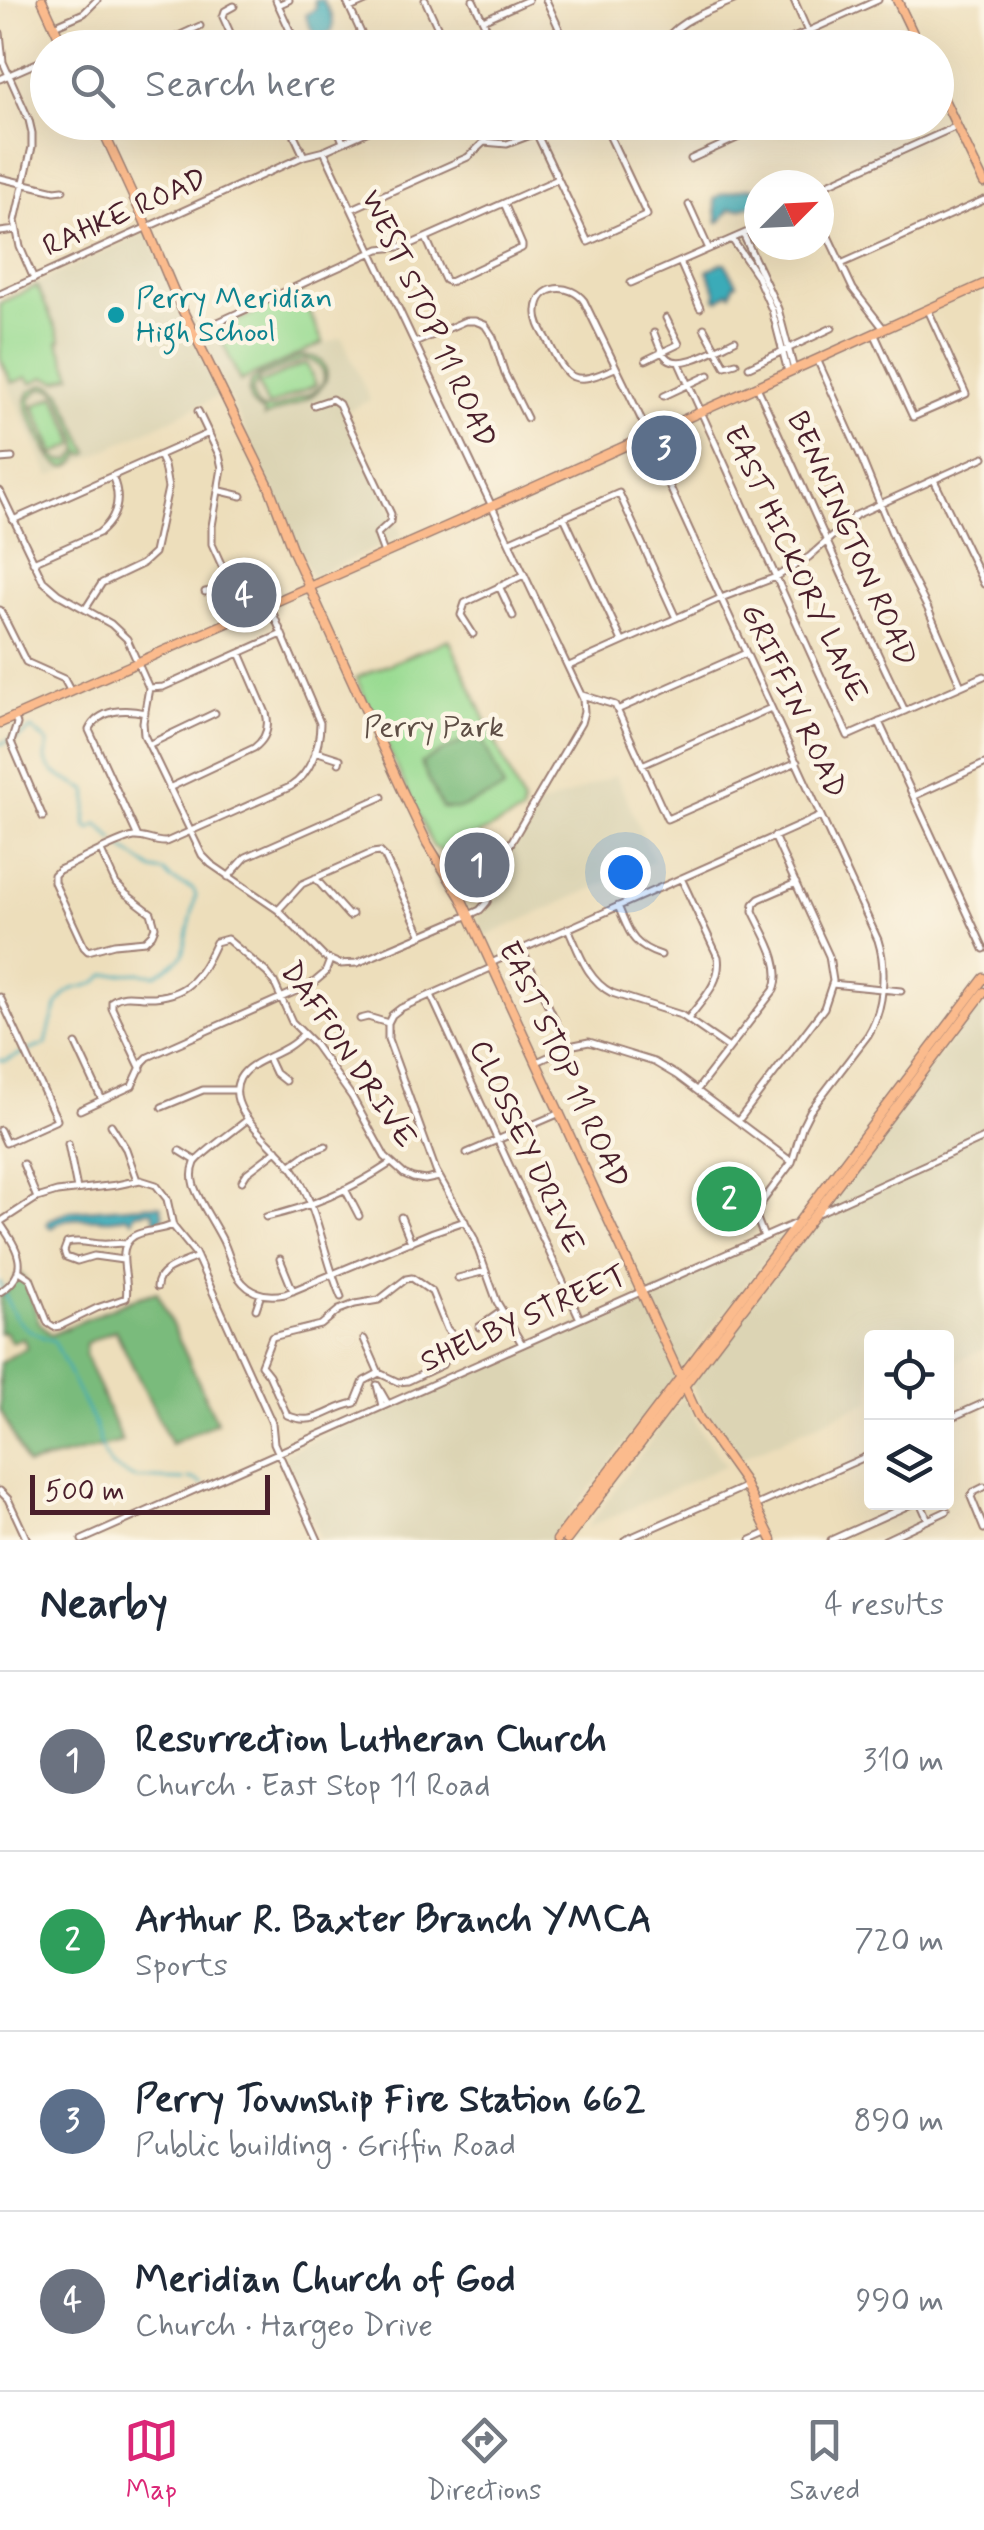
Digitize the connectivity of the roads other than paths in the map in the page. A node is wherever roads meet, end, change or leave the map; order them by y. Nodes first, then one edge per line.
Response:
1 (42, 0) edge
2 (97, 0) edge
3 (289, 0) edge
4 (346, 0) edge
5 (368, 0) edge
6 (426, 0) edge
7 (473, 0) edge
8 (528, 0) edge
9 (546, 0) edge
10 (734, 0) edge
11 (794, 0) edge
12 (878, 0) edge
13 (897, 0) edge
14 (277, 2) edge
15 (234, 6) dead end
16 (350, 8) junction
17 (483, 20) junction
18 (54, 26) junction
19 (200, 26) dead end
20 (56, 30) edge
21 (191, 30) edge
22 (229, 30) edge
23 (290, 30) edge
24 (360, 30) edge
25 (439, 30) edge
26 (488, 30) edge
27 (560, 30) edge
28 (675, 30) edge
29 (808, 30) edge
30 (810, 30) edge
31 (911, 30) edge
32 (0, 32) edge
33 (30, 66) edge
34 (8, 75) junction
35 (0, 79) edge
36 (954, 120) edge
37 (30, 124) edge
38 (957, 126) junction
39 (954, 127) edge
40 (32, 140) edge
41 (107, 140) edge
42 (296, 140) edge
43 (518, 140) edge
44 (539, 140) edge
45 (612, 140) edge
46 (732, 140) edge
47 (926, 140) edge
48 (345, 141) edge
49 (484, 142) joint
50 (324, 151) junction
51 (304, 156) junction
52 (690, 159) dead end
53 (0, 178) edge
54 (558, 180) junction
55 (834, 181) edge
56 (24, 183) junction
57 (984, 183) edge
58 (63, 190) dead end
59 (984, 200) edge
60 (504, 204) junction
61 (688, 204) dead end
62 (352, 209) junction
63 (148, 228) junction
64 (16, 230) junction
65 (0, 232) edge
66 (743, 234) joint
67 (426, 238) junction
68 (732, 239) junction
69 (834, 248) edge
70 (709, 249) junction
71 (372, 252) junction
72 (680, 262) junction
73 (842, 264) junction
74 (34, 279) junction
75 (631, 283) dead end
76 (984, 284) edge
77 (0, 294) edge
78 (700, 308) dead end
79 (928, 310) junction
80 (666, 318) dead end
81 (704, 328) dead end
82 (832, 328) dead end
83 (884, 329) junction
84 (654, 333) dead end
85 (193, 334) junction
86 (874, 334) junction
87 (735, 340) dead end
88 (414, 343) junction
89 (715, 349) junction
90 (786, 350) junction
91 (662, 352) junction
92 (818, 359) junction
93 (646, 360) dead end
94 (736, 362) dead end
95 (679, 363) junction
96 (749, 367) dead end
97 (615, 368) junction
98 (791, 371) junction
99 (708, 376) dead end
100 (688, 385) junction
101 (756, 386) junction
102 (664, 396) dead end
103 (314, 405) dead end
104 (198, 411) dead end
105 (700, 412) junction
106 (528, 418) dead end
107 (209, 433) junction
108 (649, 435) junction
109 (160, 455) junction
110 (12, 458) dead end
111 (984, 458) edge
112 (0, 460) edge
113 (112, 476) junction
114 (934, 480) junction
115 (0, 491) edge
116 (219, 491) junction
117 (242, 496) dead end
118 (881, 504) junction
119 (492, 505) junction
120 (564, 517) junction
121 (13, 520) junction
122 (827, 540) junction
123 (509, 542) junction
124 (384, 553) junction
125 (33, 562) junction
126 (525, 575) junction
127 (776, 577) junction
128 (229, 584) junction
129 (984, 584) edge
130 (310, 586) junction
131 (500, 586) junction
132 (205, 592) dead end
133 (722, 598) junction
134 (269, 604) junction
135 (0, 610) edge
136 (85, 610) junction
137 (244, 615) junction
138 (513, 616) dead end
139 (676, 618) junction
140 (282, 634) junction
141 (473, 634) dead end
142 (622, 642) junction
143 (240, 653) junction
144 (746, 653) junction
145 (139, 662) junction
146 (568, 666) junction
147 (984, 676) edge
148 (962, 686) junction
149 (149, 688) junction
150 (71, 692) junction
151 (582, 695) junction
152 (771, 708) junction
153 (617, 710) junction
154 (905, 711) junction
155 (145, 713) junction
156 (215, 713) dead end
157 (14, 717) junction
158 (879, 722) junction
159 (0, 723) edge
160 (149, 744) junction
161 (315, 751) junction
162 (796, 762) junction
163 (339, 763) dead end
164 (984, 764) edge
165 (642, 765) junction
166 (169, 788) junction
167 (912, 796) junction
168 (382, 797) dead end
169 (821, 816) junction
170 (43, 817) dead end
171 (189, 832) junction
172 (774, 836) junction
173 (138, 837) junction
174 (101, 851) junction
175 (228, 876) junction
176 (315, 878) junction
177 (682, 878) junction
178 (796, 883) junction
179 (618, 906) junction
180 (278, 910) junction
181 (352, 914) dead end
182 (469, 915) junction
183 (568, 928) junction
184 (422, 936) junction
185 (984, 948) edge
186 (522, 949) junction
187 (662, 955) dead end
188 (330, 960) junction
189 (492, 965) junction
190 (984, 978) edge
191 (832, 984) junction
192 (881, 989) junction
193 (901, 991) dead end
194 (984, 992) edge
195 (430, 994) junction
196 (0, 997) edge
197 (281, 998) junction
198 (360, 1019) dead end
199 (688, 1019) junction
200 (388, 1023) junction
201 (303, 1034) junction
202 (76, 1044) dead end
203 (568, 1048) junction
204 (730, 1048) junction
205 (268, 1058) junction
206 (537, 1062) junction
207 (141, 1069) junction
208 (284, 1081) dead end
209 (236, 1090) junction
210 (697, 1090) junction
211 (102, 1100) junction
212 (162, 1107) dead end
213 (80, 1110) dead end
214 (560, 1113) junction
215 (248, 1119) junction
216 (738, 1121) junction
217 (111, 1125) dead end
218 (0, 1130) edge
219 (984, 1138) edge
220 (498, 1140) junction
221 (68, 1144) dead end
222 (326, 1146) dead end
223 (277, 1150) junction
224 (180, 1151) dead end
225 (468, 1154) dead end
226 (196, 1161) junction
227 (792, 1162) junction
228 (390, 1163) junction
229 (23, 1164) dead end
230 (290, 1166) junction
231 (440, 1178) junction
232 (137, 1180) junction
233 (242, 1182) dead end
234 (77, 1189) junction
235 (345, 1190) junction
236 (37, 1198) junction
237 (310, 1207) junction
238 (815, 1214) junction
239 (359, 1216) dead end
240 (266, 1217) dead end
241 (401, 1217) dead end
242 (465, 1221) junction
243 (0, 1222) edge
244 (799, 1222) junction
245 (173, 1225) junction
246 (764, 1237) junction
247 (412, 1242) junction
248 (126, 1244) junction
249 (197, 1257) junction
250 (123, 1260) junction
251 (280, 1260) dead end
252 (18, 1270) junction
253 (486, 1271) junction
254 (333, 1274) junction
255 (458, 1278) dead end
256 (156, 1288) dead end
257 (293, 1290) junction
258 (2, 1291) edge
259 (643, 1292) junction
260 (261, 1294) junction
261 (341, 1297) dead end
262 (256, 1309) dead end
263 (502, 1311) junction
264 (580, 1319) junction
265 (479, 1327) dead end
266 (364, 1338) dead end
267 (522, 1344) junction
268 (376, 1374) junction
269 (682, 1381) junction
270 (984, 1403) edge
271 (385, 1405) junction
272 (954, 1416) edge
273 (278, 1451) junction
274 (864, 1458) edge
275 (747, 1486) junction
276 (984, 1486) edge
277 (0, 1491) edge
278 (757, 1506) junction
279 (899, 1510) edge
280 (922, 1510) edge
281 (947, 1512) dead end
282 (928, 1520) junction
283 (984, 1529) edge
284 (771, 1536) edge
285 (27, 1540) edge
286 (82, 1540) edge
287 (318, 1540) edge
288 (557, 1540) edge
289 (567, 1540) edge
290 (625, 1540) edge
291 (752, 1540) edge
292 (830, 1540) edge
293 (884, 1540) edge

1 - 18 main road
2 - 18 street
3 - 14 street
4 - 16 street
5 - 16 street
6 - 25 street
7 - 17 street
8 - 17 street
9 - 27 street
10 - 28 street
11 - 29 street
12 - 30 street
13 - 31 main road
14 - 23 street
15 - 22 street
16 - 24 street
17 - 26 street
18 - 20 main road
19 - 21 street
32 - 34 street
33 - 34 street
34 - 35 street
34 - 37 street
36 - 38 main road
38 - 39 street
38 - 57 main road
40 - 56 street
41 - 63 main road
42 - 51 street
43 - 49 street
44 - 54 street
45 - 54 street
46 - 52 street
47 - 55 street
48 - 50 street, RAHKE ROAD
49 - 62 street
50 - 51 street, RAHKE ROAD
50 - 62 street, WEST STOP 11 ROAD
51 - 63 street, RAHKE ROAD
53 - 56 street
54 - 60 street
56 - 58 street
56 - 64 street
59 - 73 street
60 - 67 street
60 - 67 street
61 - 70 street
62 - 71 street, WEST STOP 11 ROAD
63 - 74 street, RAHKE ROAD
63 - 85 main road
64 - 65 street
64 - 74 street
66 - 68 street
66 - 90 street
67 - 71 street
68 - 70 street
68 - 90 street
69 - 73 street
70 - 72 street
71 - 85 street
71 - 88 street, WEST STOP 11 ROAD
72 - 75 street
72 - 78 street
73 - 83 street
74 - 77 street, RAHKE ROAD
76 - 79 main road
79 - 83 main road
79 - 86 street
80 - 91 street
81 - 89 street
82 - 90 street
83 - 86 main road
84 - 91 street
85 - 130 main road
86 - 92 main road
87 - 89 street
88 - 106 street
88 - 119 street, WEST STOP 11 ROAD
89 - 94 street
89 - 95 street
90 - 96 street
90 - 98 street
91 - 93 street
91 - 95 street
92 - 98 main road
92 - 118 street
95 - 100 street, EAST HICKORY LANE
97 - 97 street, GRIFFIN ROAD
97 - 108 street, GRIFFIN ROAD
98 - 101 main road
99 - 100 street
100 - 102 street
100 - 105 street, EAST HICKORY LANE
101 - 105 main road
101 - 122 street, BENNINGTON ROAD
103 - 124 street
104 - 107 street
105 - 108 main road
105 - 127 street, EAST HICKORY LANE
107 - 109 street
107 - 116 street
108 - 119 main road
108 - 133 street, GRIFFIN ROAD
109 - 113 street
109 - 136 street
110 - 112 street
111 - 114 street
113 - 121 street
113 - 125 street
114 - 118 street
114 - 129 street
115 - 121 street
116 - 117 street
116 - 128 street
118 - 122 street
118 - 148 street
119 - 123 street
119 - 124 main road
120 - 123 street
120 - 139 street
120 - 142 street
121 - 125 street
122 - 127 street
122 - 154 street, BENNINGTON ROAD
123 - 126 street
124 - 130 main road
125 - 136 street
126 - 131 street
126 - 146 street
127 - 133 street
127 - 158 street, EAST HICKORY LANE
128 - 132 street
128 - 137 street
130 - 134 main road
130 - 182 main road
131 - 138 street
131 - 141 street
133 - 139 street
133 - 144 street, GRIFFIN ROAD
134 - 137 main road
134 - 140 street
135 - 150 street
136 - 145 street
137 - 145 main road
139 - 142 street
140 - 143 street
140 - 161 street
142 - 146 street
143 - 149 street
143 - 166 street
144 - 152 street, GRIFFIN ROAD
144 - 153 street
145 - 149 street
145 - 150 main road
146 - 151 street
147 - 148 street
148 - 154 street
149 - 155 street
150 - 157 main road
151 - 153 street
151 - 182 street, EAST STOP 11 ROAD
152 - 162 street, GRIFFIN ROAD
152 - 165 street
153 - 165 street
154 - 158 street
155 - 160 street
155 - 173 street
156 - 160 street
157 - 159 main road
157 - 170 street
158 - 167 street, EAST HICKORY LANE
160 - 166 street
161 - 163 street
161 - 171 street
162 - 165 street
162 - 169 street, GRIFFIN ROAD
164 - 167 street
166 - 171 street
167 - 185 street, EAST HICKORY LANE
168 - 175 street
169 - 172 street
169 - 192 street, GRIFFIN ROAD
171 - 173 street
171 - 175 street
172 - 177 street
172 - 178 street
173 - 174 street
174 - 174 street
175 - 180 street
176 - 180 street
176 - 181 street
176 - 184 street
177 - 179 street
177 - 199 street
178 - 191 street
178 - 204 street
179 - 183 street
179 - 187 street
180 - 188 street
182 - 184 street
182 - 189 main road, EAST STOP 11 ROAD
183 - 186 street
183 - 199 street
184 - 188 street
186 - 189 street
186 - 203 street
188 - 197 street
189 - 195 street
189 - 206 main road, EAST STOP 11 ROAD
190 - 244 main road
191 - 192 street
191 - 216 street
192 - 193 street
192 - 227 street
194 - 238 main road
195 - 200 street
195 - 220 street, CLOSSEY DRIVE
196 - 218 street
197 - 201 street, DAFFON DRIVE
197 - 207 street
197 - 207 street, DAFFON DRIVE
198 - 200 street
199 - 204 street
200 - 231 street
201 - 205 street
201 - 228 street, DAFFON DRIVE
202 - 211 street
203 - 206 street
203 - 210 street
204 - 210 street
205 - 208 street
205 - 209 street
206 - 214 main road, EAST STOP 11 ROAD
207 - 211 street
209 - 212 street
209 - 215 street
210 - 216 street
211 - 213 street
214 - 220 street
214 - 259 main road, EAST STOP 11 ROAD
215 - 223 street
215 - 226 street
216 - 227 street
217 - 232 street
219 - 238 street, SHELBY STREET
220 - 225 street
220 - 264 street, CLOSSEY DRIVE
221 - 234 street
222 - 230 street
223 - 230 street
223 - 233 street
224 - 226 street
226 - 260 street
227 - 246 street
228 - 231 street, DAFFON DRIVE
228 - 235 street
229 - 236 street
230 - 237 street
231 - 242 street
232 - 234 street
232 - 245 street
234 - 236 street
235 - 237 street
235 - 239 street
236 - 243 street
237 - 240 street
237 - 254 street
238 - 244 street, SHELBY STREET
238 - 269 main road
241 - 247 street
242 - 247 street
242 - 253 street
243 - 252 street
244 - 246 street, SHELBY STREET
244 - 269 main road
245 - 248 street
245 - 249 street
246 - 259 street, SHELBY STREET
247 - 254 street
248 - 250 street
248 - 250 street
249 - 256 street
249 - 273 street
250 - 252 street
251 - 257 street
252 - 258 street
253 - 255 street
253 - 263 street
254 - 257 street
254 - 261 street
257 - 260 street
259 - 264 street, SHELBY STREET
259 - 269 main road, EAST STOP 11 ROAD
260 - 262 street
263 - 265 street
263 - 267 street
264 - 267 street, SHELBY STREET
266 - 268 street
267 - 271 street, SHELBY STREET
268 - 268 street
268 - 271 street
269 - 275 main road, EAST STOP 11 ROAD
269 - 288 main road
269 - 289 main road
270 - 272 street
271 - 273 street, SHELBY STREET
273 - 286 street, SHELBY STREET
273 - 287 street
274 - 278 street
275 - 278 main road, EAST STOP 11 ROAD
275 - 290 street
276 - 283 street
277 - 285 street
278 - 284 main road, EAST STOP 11 ROAD
279 - 292 street
280 - 282 street
281 - 282 street
282 - 293 street
284 - 291 street

